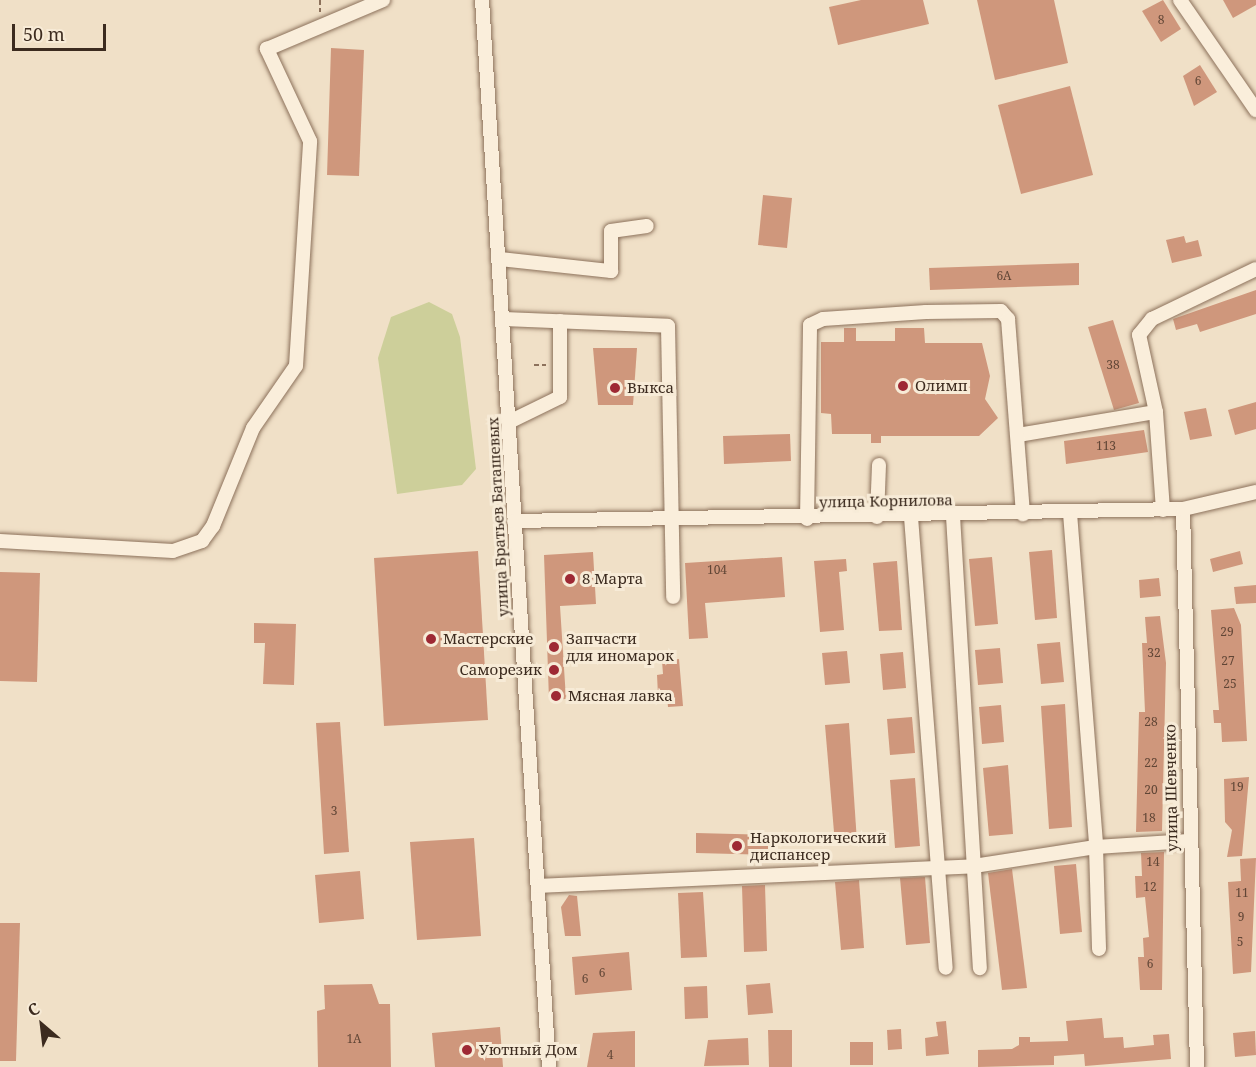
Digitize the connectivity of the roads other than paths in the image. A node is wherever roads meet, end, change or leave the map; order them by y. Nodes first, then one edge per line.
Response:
1 (383, 0) edge
2 (483, 0) edge
3 (1180, 0) edge
4 (1256, 110) edge
5 (647, 226) dead end
6 (500, 259) junction
7 (1256, 269) edge
8 (504, 319) junction
9 (560, 321) junction
10 (1156, 412) junction
11 (509, 422) junction
12 (1018, 435) junction
13 (879, 465) dead end
14 (1256, 492) edge
15 (1183, 509) junction
16 (1163, 510) junction
17 (1023, 513) junction
18 (1070, 513) junction
19 (953, 516) junction
20 (877, 517) junction
21 (911, 517) junction
22 (807, 519) junction
23 (514, 521) junction
24 (672, 521) junction
25 (0, 541) edge
26 (674, 597) dead end
27 (1189, 841) junction
28 (1096, 847) junction
29 (974, 866) junction
30 (939, 867) junction
31 (538, 886) junction
32 (1099, 949) dead end
33 (946, 968) dead end
34 (980, 968) dead end
35 (549, 1067) edge
36 (1197, 1067) edge

1 - 25 street
2 - 6 street, улица Братьев Баташевых
3 - 4 street
5 - 6 street
6 - 8 street, улица Братьев Баташевых
7 - 10 street
8 - 9 street
8 - 11 street, улица Братьев Баташевых
9 - 11 street
9 - 24 street
10 - 12 street
10 - 16 street
11 - 23 street, улица Братьев Баташевых
12 - 17 street
12 - 22 street
13 - 20 street
14 - 15 street, улица Корнилова
15 - 16 street, улица Корнилова
15 - 27 street, улица Шевченко
16 - 18 street, улица Корнилова
17 - 18 street, улица Корнилова
17 - 19 street, улица Корнилова
18 - 28 street
19 - 21 street, улица Корнилова
19 - 29 street
20 - 21 street, улица Корнилова
20 - 22 street, улица Корнилова
21 - 30 street
22 - 24 street, улица Корнилова
23 - 24 street, улица Корнилова
23 - 31 street, улица Братьев Баташевых
24 - 26 street
27 - 28 street
27 - 36 street, улица Шевченко
28 - 29 street
28 - 32 street
29 - 30 street
29 - 34 street
30 - 31 street
30 - 33 street
31 - 35 street, улица Братьев Баташевых

